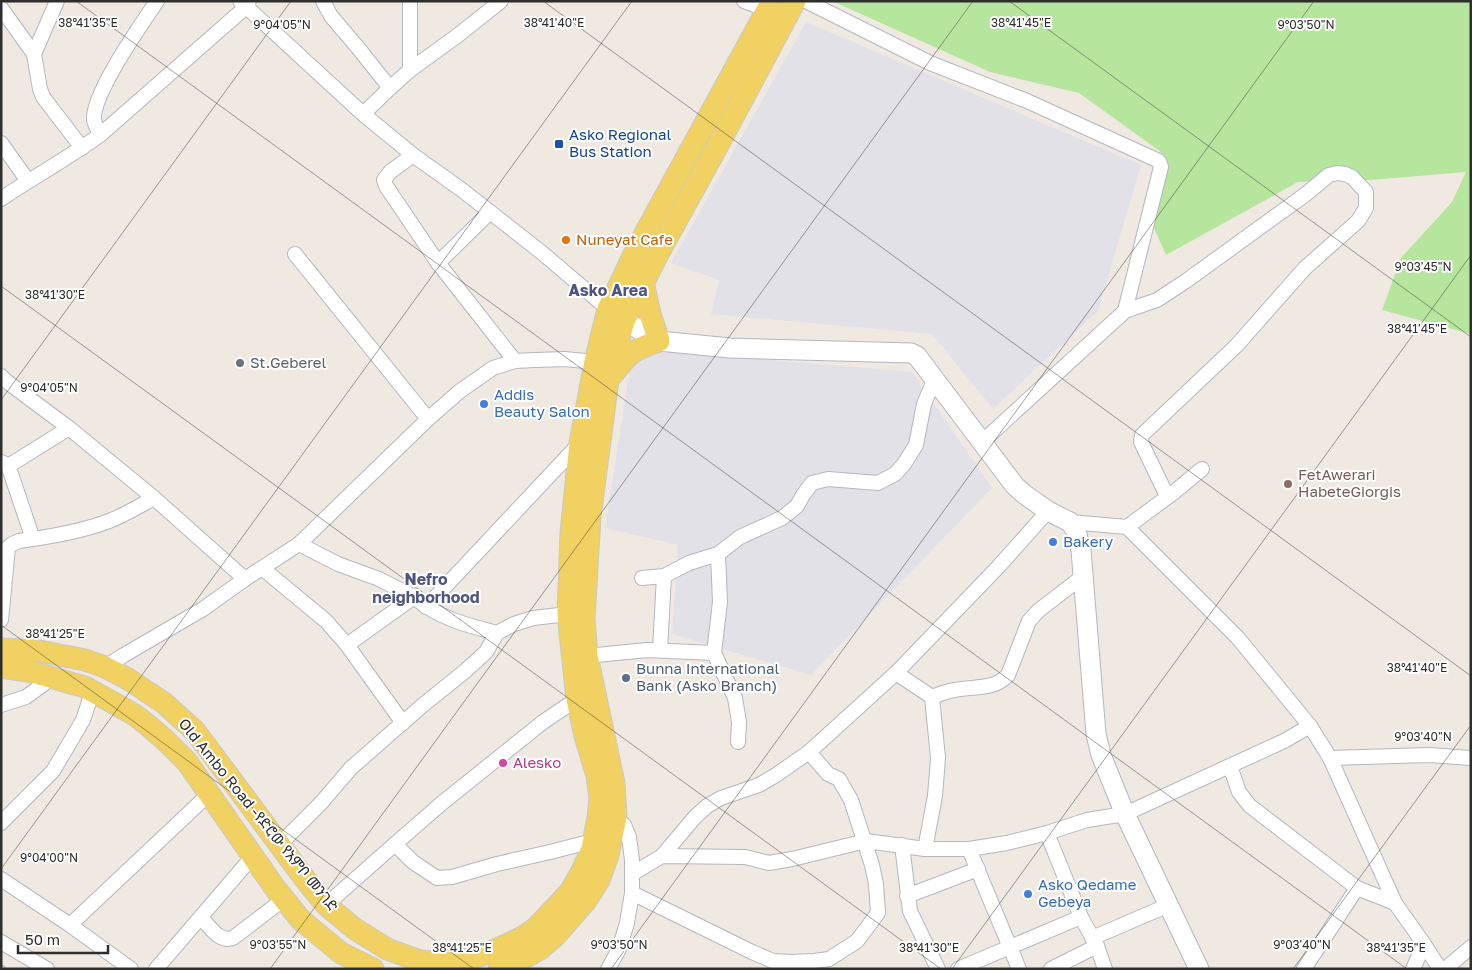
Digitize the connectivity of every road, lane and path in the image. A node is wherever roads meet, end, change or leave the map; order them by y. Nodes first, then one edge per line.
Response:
1 (57, 1) edge
2 (157, 1) edge
3 (323, 1) edge
4 (410, 1) edge
5 (743, 1) edge
6 (795, 1) edge
7 (806, 1) edge
8 (499, 2) edge
9 (245, 3) edge
10 (770, 6) edge
11 (1, 8) edge
12 (34, 54) junction
13 (410, 70) junction
14 (390, 88) junction
15 (363, 114) junction
16 (100, 135) junction
17 (1, 143) edge
18 (82, 148) junction
19 (414, 155) junction
20 (28, 181) junction
21 (1, 199) edge
22 (490, 212) junction
23 (295, 254) dead end
24 (438, 263) junction
25 (643, 282) junction
26 (1125, 311) junction
27 (616, 315) junction
28 (659, 341) junction
29 (515, 361) junction
30 (595, 362) junction
31 (1, 376) edge
32 (935, 378) junction
33 (608, 380) junction
34 (428, 419) junction
35 (70, 428) junction
36 (982, 442) junction
37 (580, 443) junction
38 (5, 464) edge
39 (1202, 469) dead end
40 (1167, 496) junction
41 (154, 498) junction
42 (1048, 511) junction
43 (1070, 522) junction
44 (1127, 527) junction
45 (34, 539) junction
46 (299, 544) junction
47 (718, 554) junction
48 (262, 568) junction
49 (664, 576) junction
50 (642, 578) dead end
51 (1082, 578) junction
52 (245, 579) junction
53 (414, 596) junction
54 (426, 607) junction
55 (568, 614) junction
56 (1, 620) edge
57 (497, 633) junction
58 (347, 645) junction
59 (1, 649) edge
60 (660, 650) junction
61 (714, 653) junction
62 (587, 656) junction
63 (1, 668) edge
64 (105, 668) junction
65 (896, 673) junction
66 (53, 677) junction
67 (93, 690) junction
68 (932, 697) junction
69 (577, 699) junction
70 (1, 705) edge
71 (403, 722) junction
72 (1310, 726) junction
73 (738, 742) dead end
74 (808, 752) junction
75 (1330, 758) junction
76 (1471, 758) edge
77 (1230, 766) junction
78 (209, 794) junction
79 (1125, 814) junction
80 (616, 818) junction
81 (1, 822) edge
82 (1048, 833) junction
83 (593, 841) junction
84 (866, 841) junction
85 (280, 844) junction
86 (394, 844) junction
87 (902, 845) junction
88 (925, 849) junction
89 (969, 849) junction
90 (253, 856) junction
91 (662, 856) junction
92 (978, 869) junction
93 (632, 874) junction
94 (1, 879) edge
95 (1357, 888) junction
96 (632, 894) junction
97 (908, 896) junction
98 (284, 899) junction
99 (1395, 903) junction
100 (326, 905) junction
101 (1169, 905) junction
102 (201, 917) junction
103 (1081, 917) junction
104 (70, 925) junction
105 (1, 942) edge
106 (1095, 942) junction
107 (1424, 944) junction
108 (1010, 947) junction
109 (1471, 947) edge
110 (23, 963) edge
111 (412, 963) edge
112 (367, 967) edge
113 (47, 969) edge
114 (131, 969) edge
115 (156, 969) edge
116 (498, 969) edge
117 (608, 969) edge
118 (938, 969) edge
119 (958, 969) edge
120 (1019, 969) edge
121 (1051, 969) edge
122 (1105, 969) edge
123 (1199, 969) edge
124 (1304, 969) edge
125 (1413, 969) edge
126 (1440, 969) edge
127 (1445, 969) edge

1 - 12 street
2 - 16 street
3 - 14 street
4 - 13 street
5 - 10 street
6 - 25 main road, Old Ambo Road -የድሮው የአምቦ መንገድ
7 - 26 street
8 - 13 street
9 - 15 street
9 - 16 street
10 - 27 main road, Old Ambo Road -የድሮው የአምቦ መንገድ
11 - 12 street
12 - 18 street
13 - 14 street
14 - 15 street
15 - 19 street
16 - 18 street
17 - 20 street
18 - 20 street
19 - 22 street
19 - 24 street
20 - 21 street
22 - 24 street
22 - 27 street
23 - 34 street
24 - 29 street
25 - 27 main road, Old Ambo Road -የድሮው የአምቦ መንገድ
25 - 28 main road
26 - 36 street
26 - 40 street
27 - 28 main road
27 - 30 main road, Old Ambo Road -የድሮው የአምቦ መንገድ
27 - 33 main road, Old Ambo Road -የድሮው የአምቦ መንገድ
28 - 32 main road
28 - 33 main road
29 - 30 street
29 - 34 street
30 - 37 main road, Old Ambo Road -የድሮው የአምቦ መንገድ
31 - 35 street
32 - 36 main road
32 - 47 street
33 - 62 main road, Old Ambo Road -የድሮው የአምቦ መንገድ
34 - 46 street
35 - 38 street
35 - 41 street
36 - 42 main road
37 - 54 street
37 - 55 main road, Old Ambo Road -የድሮው የአምቦ መንገድ
38 - 45 street
39 - 40 street
40 - 44 street
41 - 45 street
41 - 52 street
42 - 43 main road
42 - 65 street
43 - 44 street
43 - 51 main road
44 - 72 street
45 - 56 street
46 - 48 street
46 - 53 street
47 - 49 street
47 - 61 street
48 - 52 street
48 - 58 street
49 - 50 street
49 - 60 street
51 - 68 street
51 - 79 main road
52 - 64 street
53 - 54 street
53 - 58 street
54 - 57 street
55 - 57 street
55 - 69 main road, Old Ambo Road -የድሮው የአምቦ መንገድ
57 - 71 street
58 - 71 street
59 - 64 main road, Old Ambo Road -የድሮው የአምቦ መንገድ
60 - 61 street
60 - 62 street
61 - 73 street
62 - 80 main road, Old Ambo Road -የድሮው የአምቦ መንገድ
63 - 66 main road, Old Ambo Road -የድሮው የአምቦ መንገድ
64 - 85 main road, Old Ambo Road -የድሮው የአምቦ መንገድ
65 - 68 street
65 - 74 street
66 - 67 main road, Old Ambo Road -የድሮው የአምቦ መንገድ
66 - 70 street
67 - 78 main road, Old Ambo Road -የድሮው የአምቦ መንገድ
67 - 81 street
68 - 88 street
69 - 83 main road, Old Ambo Road -የድሮው የአምቦ መንገድ
69 - 86 street
71 - 85 street
72 - 75 street
72 - 77 street
74 - 84 street
74 - 91 street
75 - 76 street
75 - 99 street
77 - 79 street
77 - 95 street
78 - 90 main road, Old Ambo Road -የድሮው የአምቦ መንገድ
78 - 104 street
79 - 82 street
79 - 101 main road
80 - 93 street
80 - 116 main road, Old Ambo Road -የድሮው የአምቦ መንገድ
82 - 89 street
82 - 103 street
83 - 86 street
83 - 111 main road, Old Ambo Road -የድሮው የአምቦ መንገድ
84 - 87 street
84 - 91 street
84 - 96 street
85 - 100 main road, Old Ambo Road -የድሮው የአምቦ መንገድ
86 - 100 street
87 - 88 street
87 - 97 street
88 - 89 street
89 - 92 street
90 - 98 main road, Old Ambo Road -የድሮው የአምቦ መንገድ
90 - 102 street
91 - 93 street
92 - 97 street
92 - 108 street
93 - 96 street
94 - 104 street
95 - 99 street
95 - 124 street
96 - 117 street
97 - 118 street
98 - 102 street
98 - 112 main road, Old Ambo Road -የድሮው የአምቦ መንገድ
99 - 107 street
100 - 111 main road, Old Ambo Road -የድሮው የአምቦ መንገድ
101 - 106 street
101 - 123 main road
102 - 115 street
103 - 106 street
103 - 108 street
104 - 114 street
105 - 110 street
106 - 121 street
106 - 122 street
107 - 125 street
107 - 126 street
108 - 119 street
108 - 120 street
109 - 127 street
110 - 113 street

